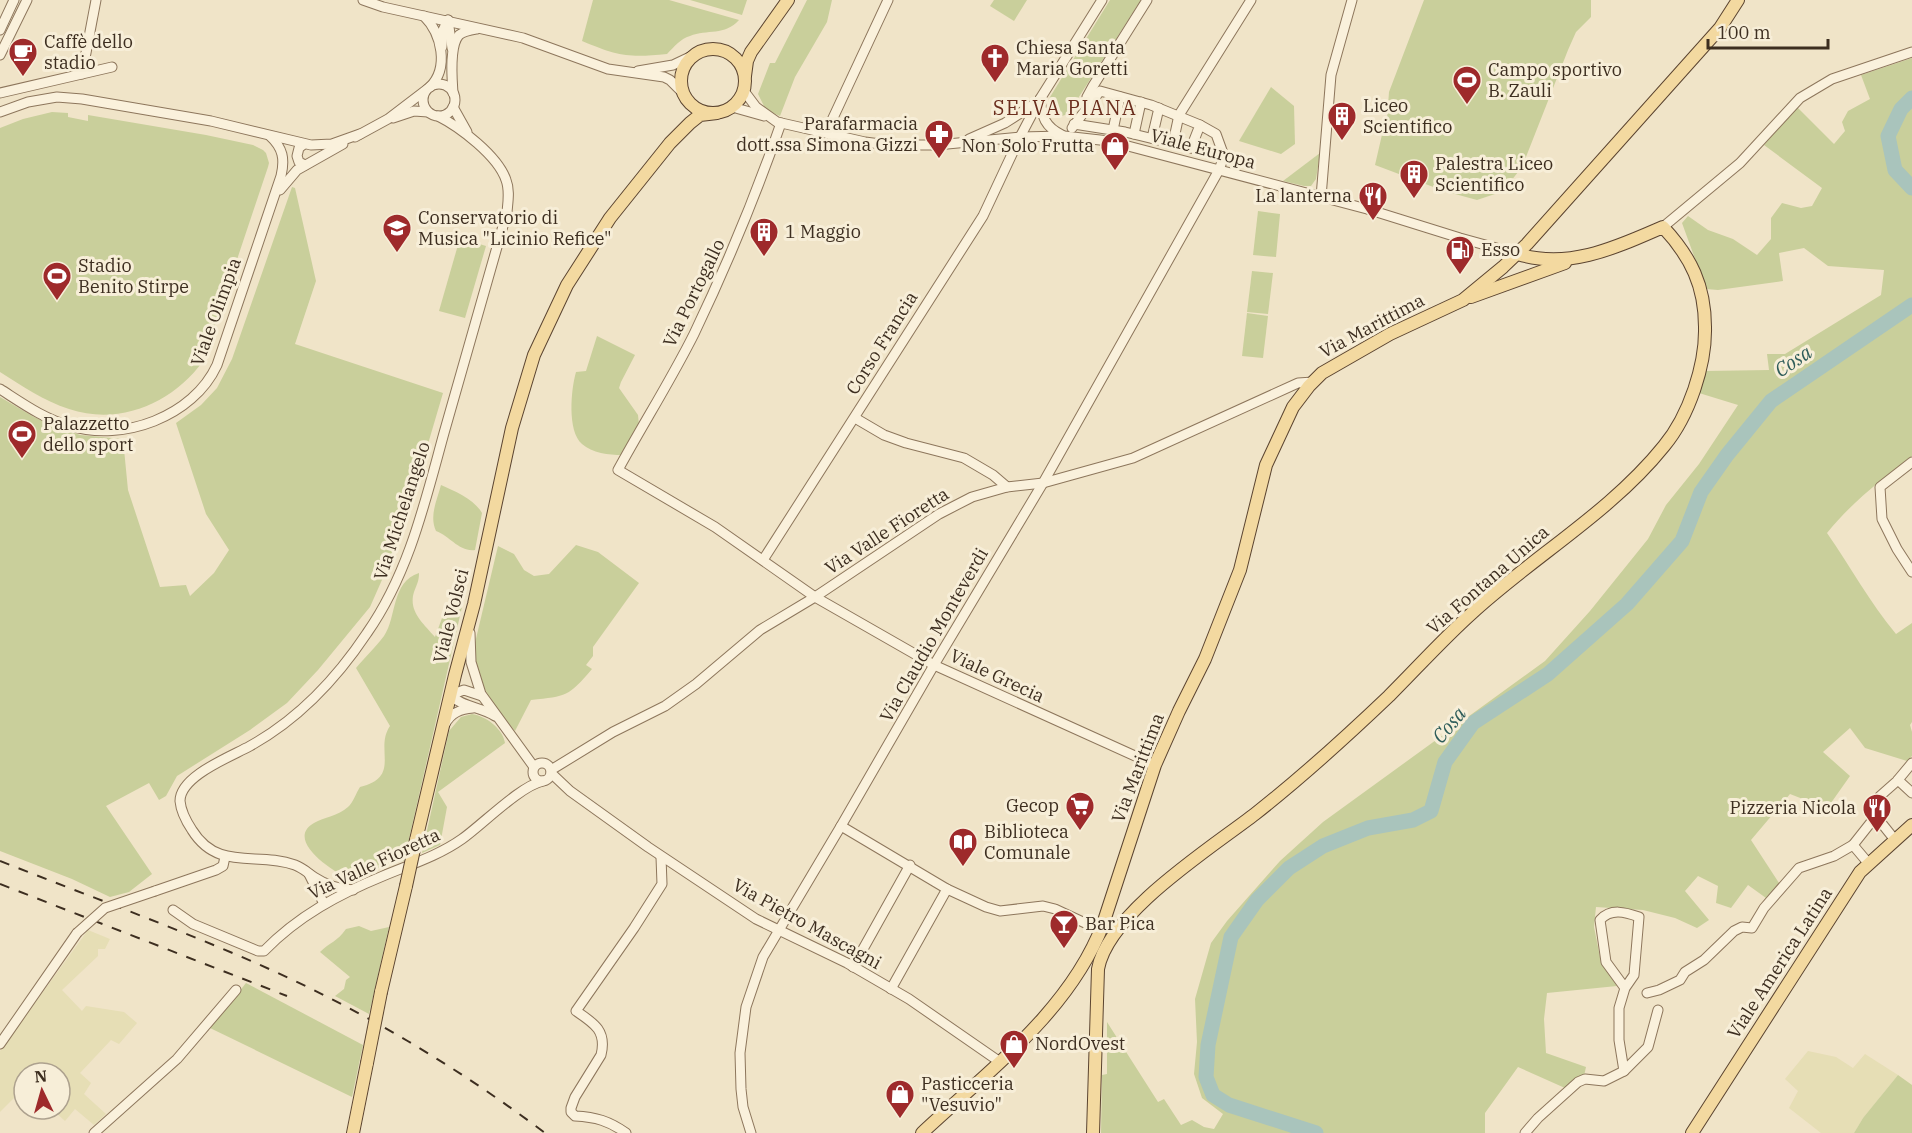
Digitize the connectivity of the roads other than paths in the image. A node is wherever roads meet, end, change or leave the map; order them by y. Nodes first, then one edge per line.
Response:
1 (14, 0) edge
2 (27, 0) edge
3 (96, 0) edge
4 (363, 0) edge
5 (888, 0) edge
6 (1102, 0) edge
7 (1147, 0) edge
8 (1251, 0) edge
9 (1352, 0) edge
10 (1738, 0) edge
11 (786, 4) edge
12 (424, 16) junction
13 (448, 20) junction
14 (483, 28) junction
15 (0, 30) edge
16 (760, 38) junction
17 (728, 52) junction
18 (1912, 52) edge
19 (441, 53) junction
20 (452, 53) junction
21 (0, 55) edge
22 (694, 55) junction
23 (112, 67) dead end
24 (633, 72) junction
25 (82, 74) junction
26 (745, 76) junction
27 (428, 89) junction
28 (744, 91) junction
29 (0, 93) edge
30 (453, 93) junction
31 (1120, 97) junction
32 (686, 98) junction
33 (1040, 99) junction
34 (1090, 102) junction
35 (1141, 102) junction
36 (453, 107) junction
37 (732, 107) junction
38 (1159, 108) junction
39 (3, 109) edge
40 (428, 112) junction
41 (717, 113) junction
42 (1179, 115) junction
43 (438, 116) junction
44 (768, 117) junction
45 (388, 119) junction
46 (782, 123) junction
47 (1074, 124) junction
48 (1200, 125) junction
49 (1113, 130) junction
50 (826, 133) junction
51 (360, 134) junction
52 (1134, 134) junction
53 (270, 136) junction
54 (1067, 136) junction
55 (1020, 137) junction
56 (1152, 138) junction
57 (474, 141) junction
58 (670, 143) junction
59 (1173, 143) junction
60 (304, 144) junction
61 (959, 144) junction
62 (1191, 148) junction
63 (1224, 156) junction
64 (305, 165) junction
65 (1219, 170) junction
66 (1321, 197) junction
67 (272, 205) junction
68 (1664, 227) junction
69 (1518, 254) junction
70 (1574, 259) junction
71 (1463, 300) junction
72 (1313, 382) junction
73 (0, 389) edge
74 (855, 418) junction
75 (1912, 462) edge
76 (618, 470) joint
77 (1043, 483) junction
78 (1007, 488) junction
79 (763, 560) junction
80 (1912, 572) edge
81 (815, 597) junction
82 (474, 604) junction
83 (934, 665) junction
84 (450, 695) junction
85 (482, 696) junction
86 (475, 707) junction
87 (502, 723) junction
88 (441, 732) junction
89 (1912, 763) edge
90 (1155, 765) junction
91 (543, 771) junction
92 (1898, 780) junction
93 (1912, 793) edge
94 (1875, 815) junction
95 (1912, 825) edge
96 (841, 826) junction
97 (1895, 840) junction
98 (1853, 845) junction
99 (225, 857) junction
100 (661, 857) junction
101 (1869, 864) junction
102 (910, 866) junction
103 (307, 872) junction
104 (947, 889) junction
105 (353, 890) junction
106 (324, 904) junction
107 (1108, 906) junction
108 (173, 910) dead end
109 (1129, 916) junction
110 (778, 930) junction
111 (1098, 936) junction
112 (853, 967) junction
113 (1076, 975) junction
114 (1097, 982) junction
115 (1625, 987) junction
116 (891, 989) junction
117 (236, 990) dead end
118 (1647, 993) dead end
119 (1658, 1010) dead end
120 (0, 1044) edge
121 (1000, 1062) junction
122 (1624, 1071) junction
123 (94, 1133) edge
124 (353, 1133) edge
125 (626, 1133) edge
126 (751, 1133) edge
127 (922, 1133) edge
128 (1094, 1133) edge
129 (1525, 1133) edge
130 (1692, 1133) edge

1 - 15 street
2 - 21 street
3 - 25 street
4 - 12 street
5 - 50 street
6 - 33 street
7 - 34 street
8 - 42 street
9 - 66 street
10 - 69 main road, Via Marittima
11 - 16 main road
12 - 13 street
12 - 19 street
13 - 14 street
13 - 19 street
13 - 20 street
14 - 20 street
14 - 24 street
16 - 17 main road
16 - 26 main road
17 - 22 main road
17 - 26 main road
18 - 68 street
19 - 27 street
20 - 30 street
22 - 24 street
22 - 32 main road, Viale Volsci
23 - 25 street
24 - 32 street
25 - 29 street
26 - 28 main road
27 - 30 street
27 - 40 street
27 - 45 street, Viale Olimpia
28 - 37 main road
28 - 44 street
30 - 36 street
31 - 34 street
31 - 35 street
31 - 49 street
32 - 41 main road
32 - 58 main road, Viale Volsci
33 - 54 street
33 - 55 street, Corso Francia
33 - 61 street
34 - 47 street
35 - 38 street
35 - 52 street
36 - 43 street
36 - 57 street, Via Michelangelo
37 - 41 main road, Viale Volsci
37 - 44 street
38 - 42 street
38 - 56 street
39 - 53 street, Viale Olimpia
40 - 43 street
40 - 45 street, Viale Olimpia
41 - 58 main road, Viale Volsci
42 - 48 street
42 - 59 street
43 - 57 street, Via Michelangelo
44 - 46 street, Viale Europa
45 - 51 street, Viale Olimpia
46 - 50 street, Viale Europa
46 - 76 street, Via Portogallo
47 - 49 street
47 - 54 street
48 - 62 street
48 - 63 street
49 - 52 street
50 - 61 street, Viale Europa
51 - 60 street, Viale Olimpia
51 - 64 street, Viale Olimpia
52 - 56 street
53 - 60 street, Viale Olimpia
53 - 67 street, Viale Olimpia
54 - 55 street, Viale Europa
54 - 65 street, Viale Europa
55 - 61 street, Viale Europa
55 - 74 street, Corso Francia
56 - 59 street
57 - 99 street, Via Michelangelo
58 - 82 main road, Viale Volsci
59 - 62 street
60 - 64 street
62 - 63 street
63 - 65 street, Via Claudio Monteverdi
64 - 67 street, Viale Olimpia
65 - 66 street, Viale Europa
65 - 77 street, Via Claudio Monteverdi
66 - 69 street, Viale Europa
67 - 73 street, Viale Olimpia
68 - 70 main road
68 - 109 main road, Via Fontana Unica
69 - 70 main road
69 - 71 main road, Via Marittima
70 - 71 main road
71 - 72 main road, Via Marittima
72 - 77 street, Via Valle Fioretta
72 - 90 main road, Via Marittima
74 - 78 street
74 - 79 street, Corso Francia
75 - 80 street
76 - 79 street, Viale Grecia
77 - 78 street, Via Valle Fioretta
77 - 83 street, Via Claudio Monteverdi
78 - 81 street, Via Valle Fioretta
79 - 81 street, Viale Grecia
81 - 83 street, Viale Grecia
81 - 91 street, Via Valle Fioretta
82 - 84 main road, Viale Volsci
82 - 85 street, Via Pietro Mascagni
83 - 90 street, Viale Grecia
83 - 96 street, Via Claudio Monteverdi
84 - 85 street
84 - 86 street, Via Pietro Mascagni
84 - 88 main road, Viale Volsci
85 - 87 street, Via Pietro Mascagni
86 - 87 street, Via Pietro Mascagni
86 - 88 street
87 - 91 street, Via Pietro Mascagni
88 - 124 main road, Viale Volsci, bridge
89 - 92 street
90 - 107 main road, Via Marittima
91 - 100 street, Via Pietro Mascagni
91 - 105 street, Via Valle Fioretta
92 - 93 street
92 - 94 street
94 - 97 street
94 - 98 street
95 - 97 main road, Viale America Latina
96 - 102 street
96 - 110 street, Via Claudio Monteverdi
97 - 101 main road, Viale America Latina
98 - 101 street
98 - 118 street
99 - 103 street, Via Michelangelo
99 - 120 street, bridge
100 - 110 street, Via Pietro Mascagni
100 - 125 street
101 - 130 main road, Viale America Latina
102 - 104 street
102 - 112 street
103 - 105 street, Via Michelangelo
103 - 106 street
104 - 111 street
104 - 116 street
105 - 106 street, Via Valle Fioretta
106 - 108 street, Via Valle Fioretta
107 - 109 main road
107 - 111 main road, Via Marittima
109 - 114 main road, Via Fontana Unica
110 - 112 street, Via Pietro Mascagni
110 - 126 street, Via Claudio Monteverdi
111 - 113 main road, Via Marittima
112 - 116 street, Via Pietro Mascagni
113 - 114 main road
113 - 121 main road, Via Marittima
114 - 128 main road, Via Fontana Unica
115 - 115 street
115 - 122 street
116 - 121 street, Via Pietro Mascagni
117 - 123 street
119 - 122 street
121 - 127 main road, Via Marittima
122 - 129 street

